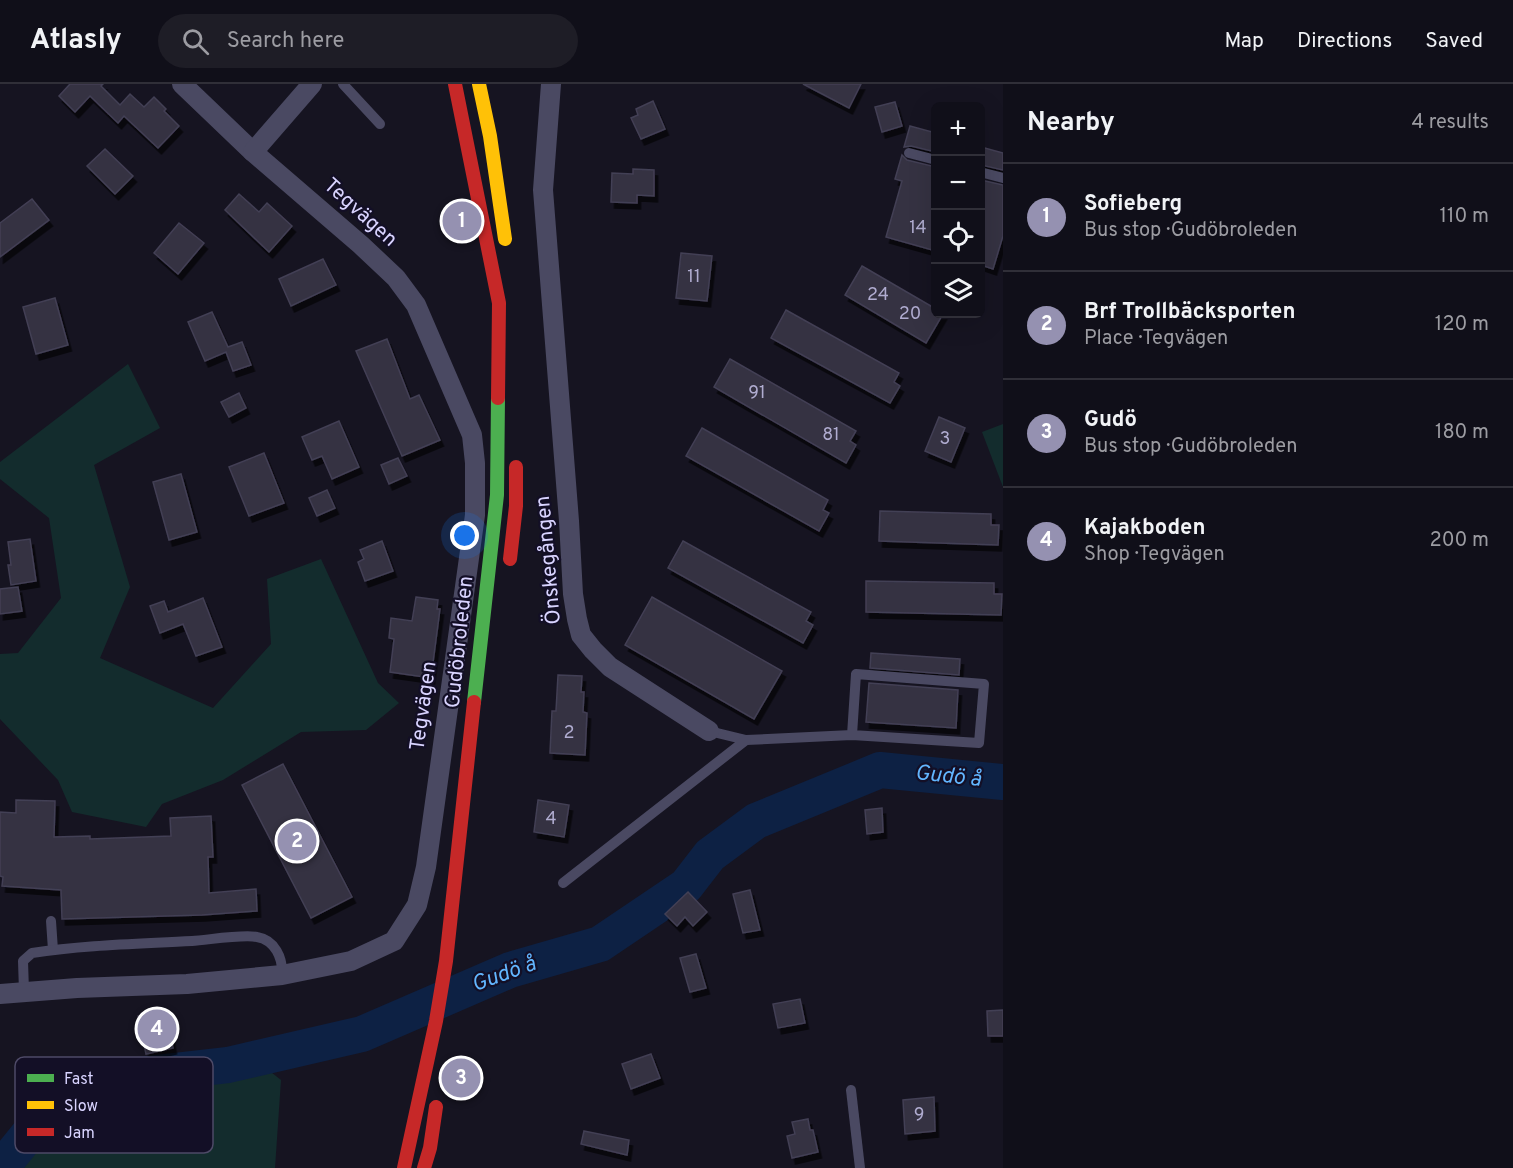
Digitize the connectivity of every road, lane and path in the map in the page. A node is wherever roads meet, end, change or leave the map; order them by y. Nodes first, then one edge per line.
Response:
1 (182, 84) edge
2 (312, 84) edge
3 (343, 84) edge
4 (455, 84) edge
5 (479, 84) edge
6 (551, 84) edge
7 (380, 124) dead end
8 (254, 152) junction
9 (909, 153) dead end
10 (931, 159) edge
11 (985, 173) edge
12 (1003, 178) edge
13 (507, 254) dead end
14 (516, 459) dead end
15 (508, 576) dead end
16 (710, 731) joint
17 (852, 735) junction
18 (746, 740) junction
19 (563, 883) dead end
20 (51, 921) dead end
21 (53, 950) junction
22 (461, 957) dead end
23 (282, 975) junction
24 (24, 991) junction
25 (0, 994) edge
26 (445, 1021) junction
27 (851, 1090) dead end
28 (438, 1093) dead end
29 (404, 1168) edge
30 (424, 1168) edge
31 (860, 1168) edge

1 - 8 street, Tegvägen
2 - 8 street
3 - 7 lane
4 - 26 main road, Gudöbroleden
5 - 13 main road
6 - 16 street, Önskegången
8 - 23 street, Tegvägen
9 - 10 lane
11 - 12 lane
14 - 15 main road, Gudöbroleden
16 - 18 lane, Önskegången
17 - 17 lane, Önskegången
17 - 18 lane, Önskegången
18 - 19 lane
20 - 21 lane
21 - 23 lane
21 - 24 lane
22 - 26 main road, Gudöbroleden
23 - 24 street, Tegvägen
24 - 25 street, Tegvägen
26 - 29 main road, Gudöbroleden
27 - 31 lane
28 - 30 main road

